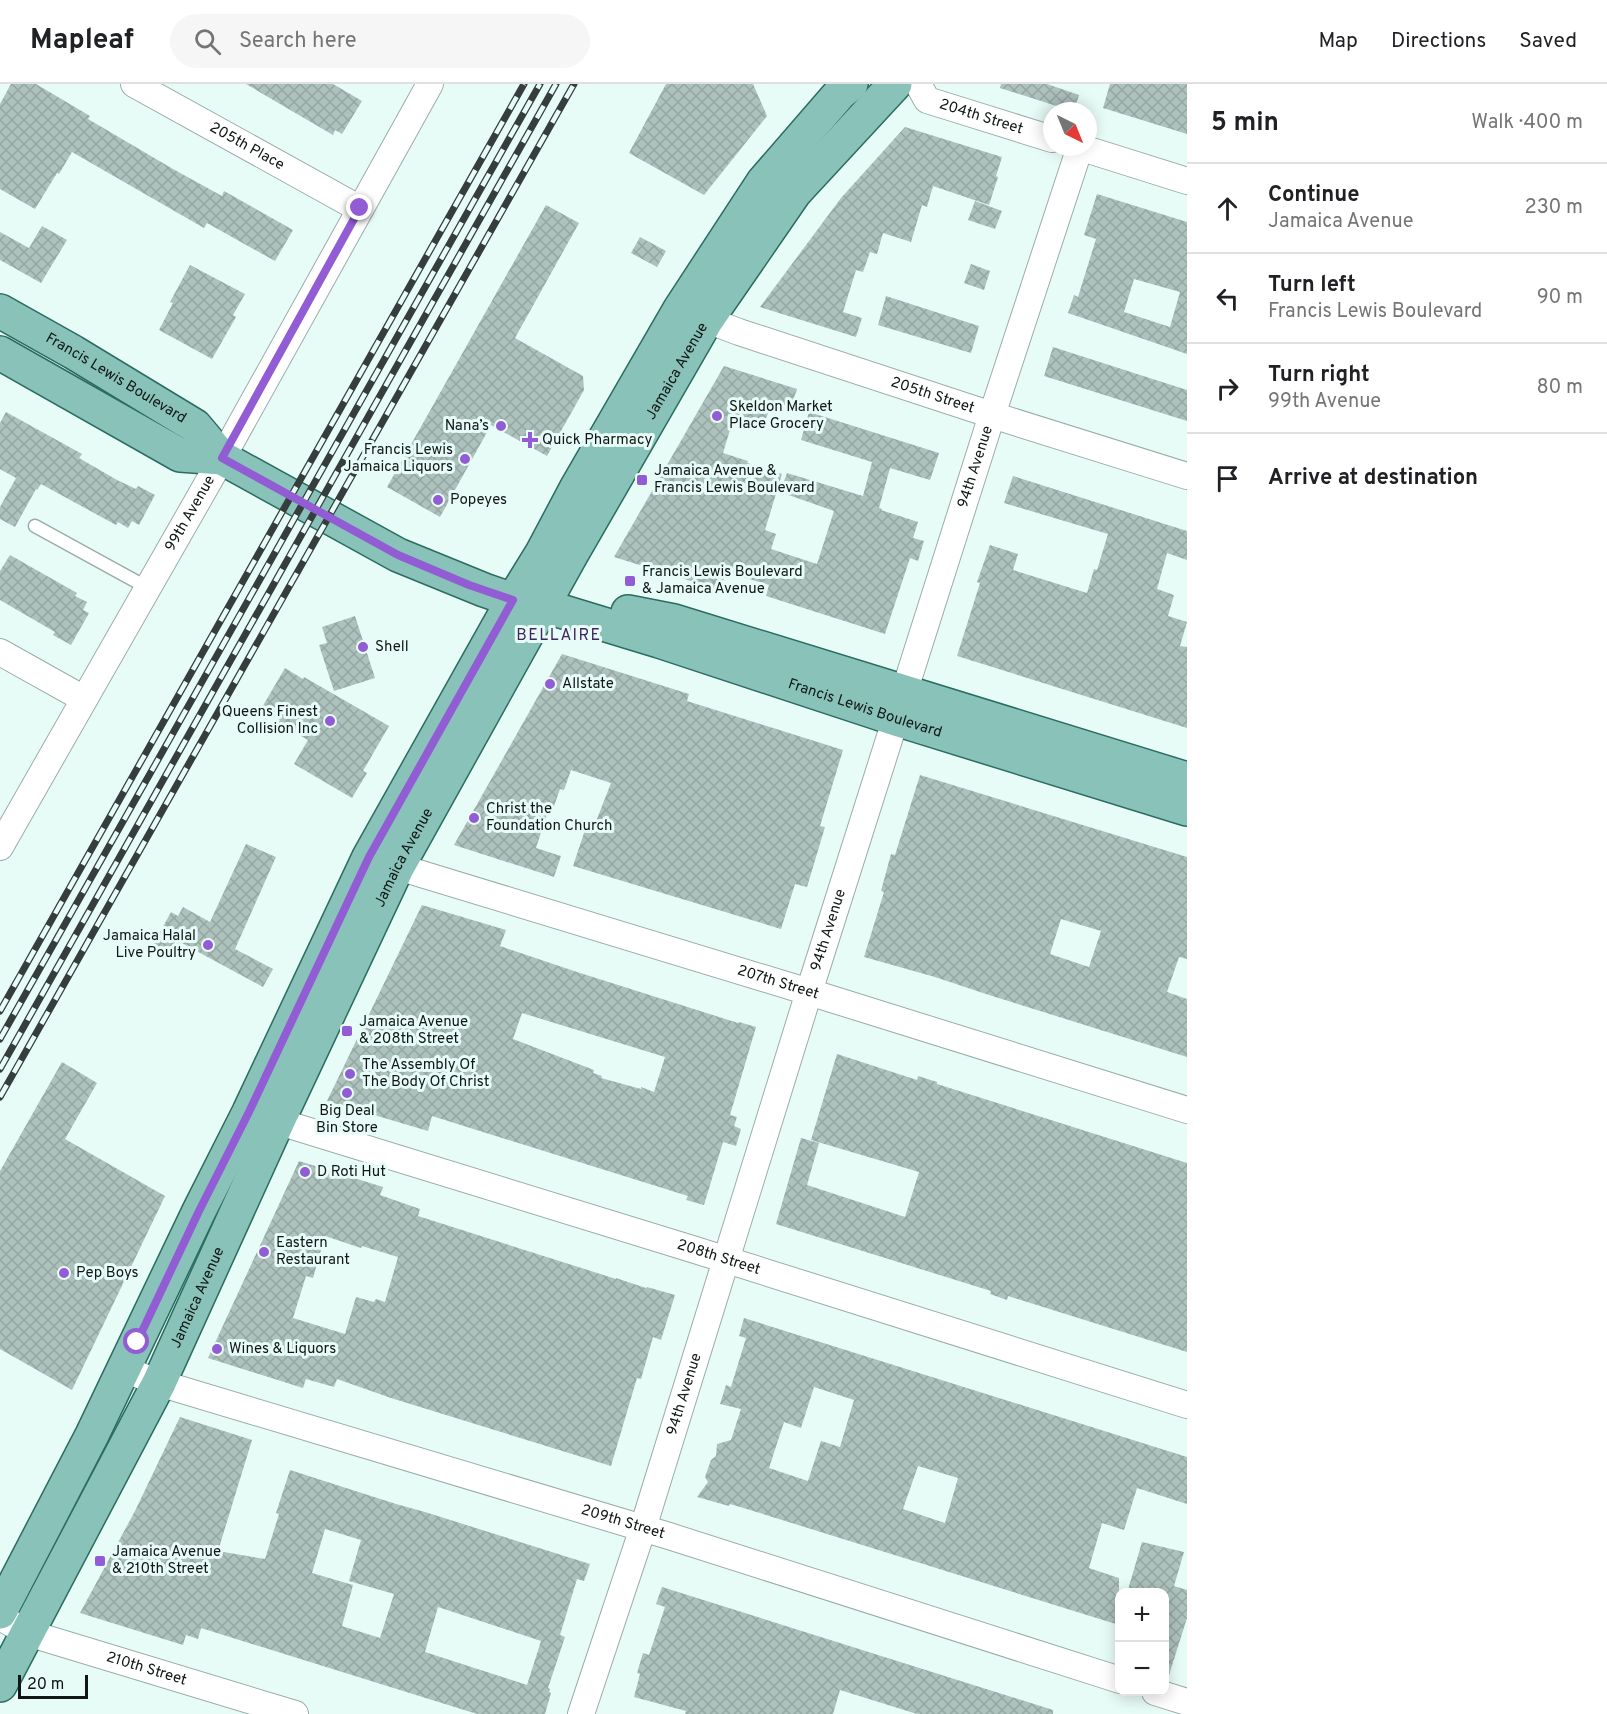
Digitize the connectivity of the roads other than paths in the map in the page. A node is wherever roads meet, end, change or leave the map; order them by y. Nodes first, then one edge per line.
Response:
1 (134, 84) edge
2 (430, 84) edge
3 (851, 84) edge
4 (895, 84) edge
5 (918, 84) edge
6 (1043, 136) edge
7 (1097, 152) edge
8 (1077, 156) edge
9 (1187, 181) edge
10 (360, 209) junction
11 (0, 311) edge
12 (693, 315) junction
13 (0, 353) edge
14 (992, 415) junction
15 (222, 458) junction
16 (1187, 476) edge
17 (35, 526) dead end
18 (147, 588) junction
19 (529, 603) junction
20 (0, 652) edge
21 (84, 699) junction
22 (901, 705) junction
23 (1187, 779) edge
24 (1187, 810) edge
25 (0, 847) edge
26 (383, 863) junction
27 (809, 992) junction
28 (1187, 1110) edge
29 (264, 1117) junction
30 (727, 1260) junction
31 (124, 1369) junction
32 (159, 1383) junction
33 (1187, 1405) edge
34 (643, 1528) junction
35 (0, 1612) edge
36 (0, 1617) edge
37 (28, 1633) junction
38 (1115, 1679) edge
39 (0, 1684) edge
40 (1168, 1696) edge
41 (1187, 1702) edge
42 (291, 1713) edge
43 (581, 1714) edge

1 - 10 street, 205th Place
2 - 10 street, 99th Avenue
3 - 12 main road, Jamaica Avenue
4 - 12 main road, Jamaica Avenue
5 - 6 street, 204th Street
7 - 9 street
8 - 14 street, 94th Avenue
10 - 15 street, 99th Avenue
11 - 15 main road, Francis Lewis Boulevard
12 - 14 street, 205th Street
12 - 19 main road, Jamaica Avenue
13 - 15 main road, Francis Lewis Boulevard
14 - 16 street, 205th Street
14 - 22 street, 94th Avenue
15 - 18 street, 99th Avenue
15 - 19 main road, Francis Lewis Boulevard
17 - 18 lane
18 - 21 street, 99th Avenue
19 - 22 main road, Francis Lewis Boulevard
19 - 26 main road, Jamaica Avenue
20 - 21 street
21 - 25 street, 99th Avenue
22 - 23 main road, Francis Lewis Boulevard
22 - 24 main road, Francis Lewis Boulevard
22 - 27 street, 94th Avenue
26 - 27 street, 207th Street
26 - 29 main road, Jamaica Avenue
27 - 28 street, 207th Street
27 - 30 street, 94th Avenue
29 - 30 street, 208th Street
29 - 31 main road, Jamaica Avenue
29 - 32 main road, Jamaica Avenue
30 - 33 street, 208th Street
30 - 34 street, 94th Avenue
31 - 32 street, 209th Street
31 - 35 main road, Jamaica Avenue
32 - 34 street, 209th Street
32 - 37 main road, Jamaica Avenue
34 - 38 street, 209th Street
34 - 43 street, 94th Avenue
36 - 37 street, 210th Street
37 - 39 main road, Jamaica Avenue
37 - 42 street, 210th Street
40 - 41 street

